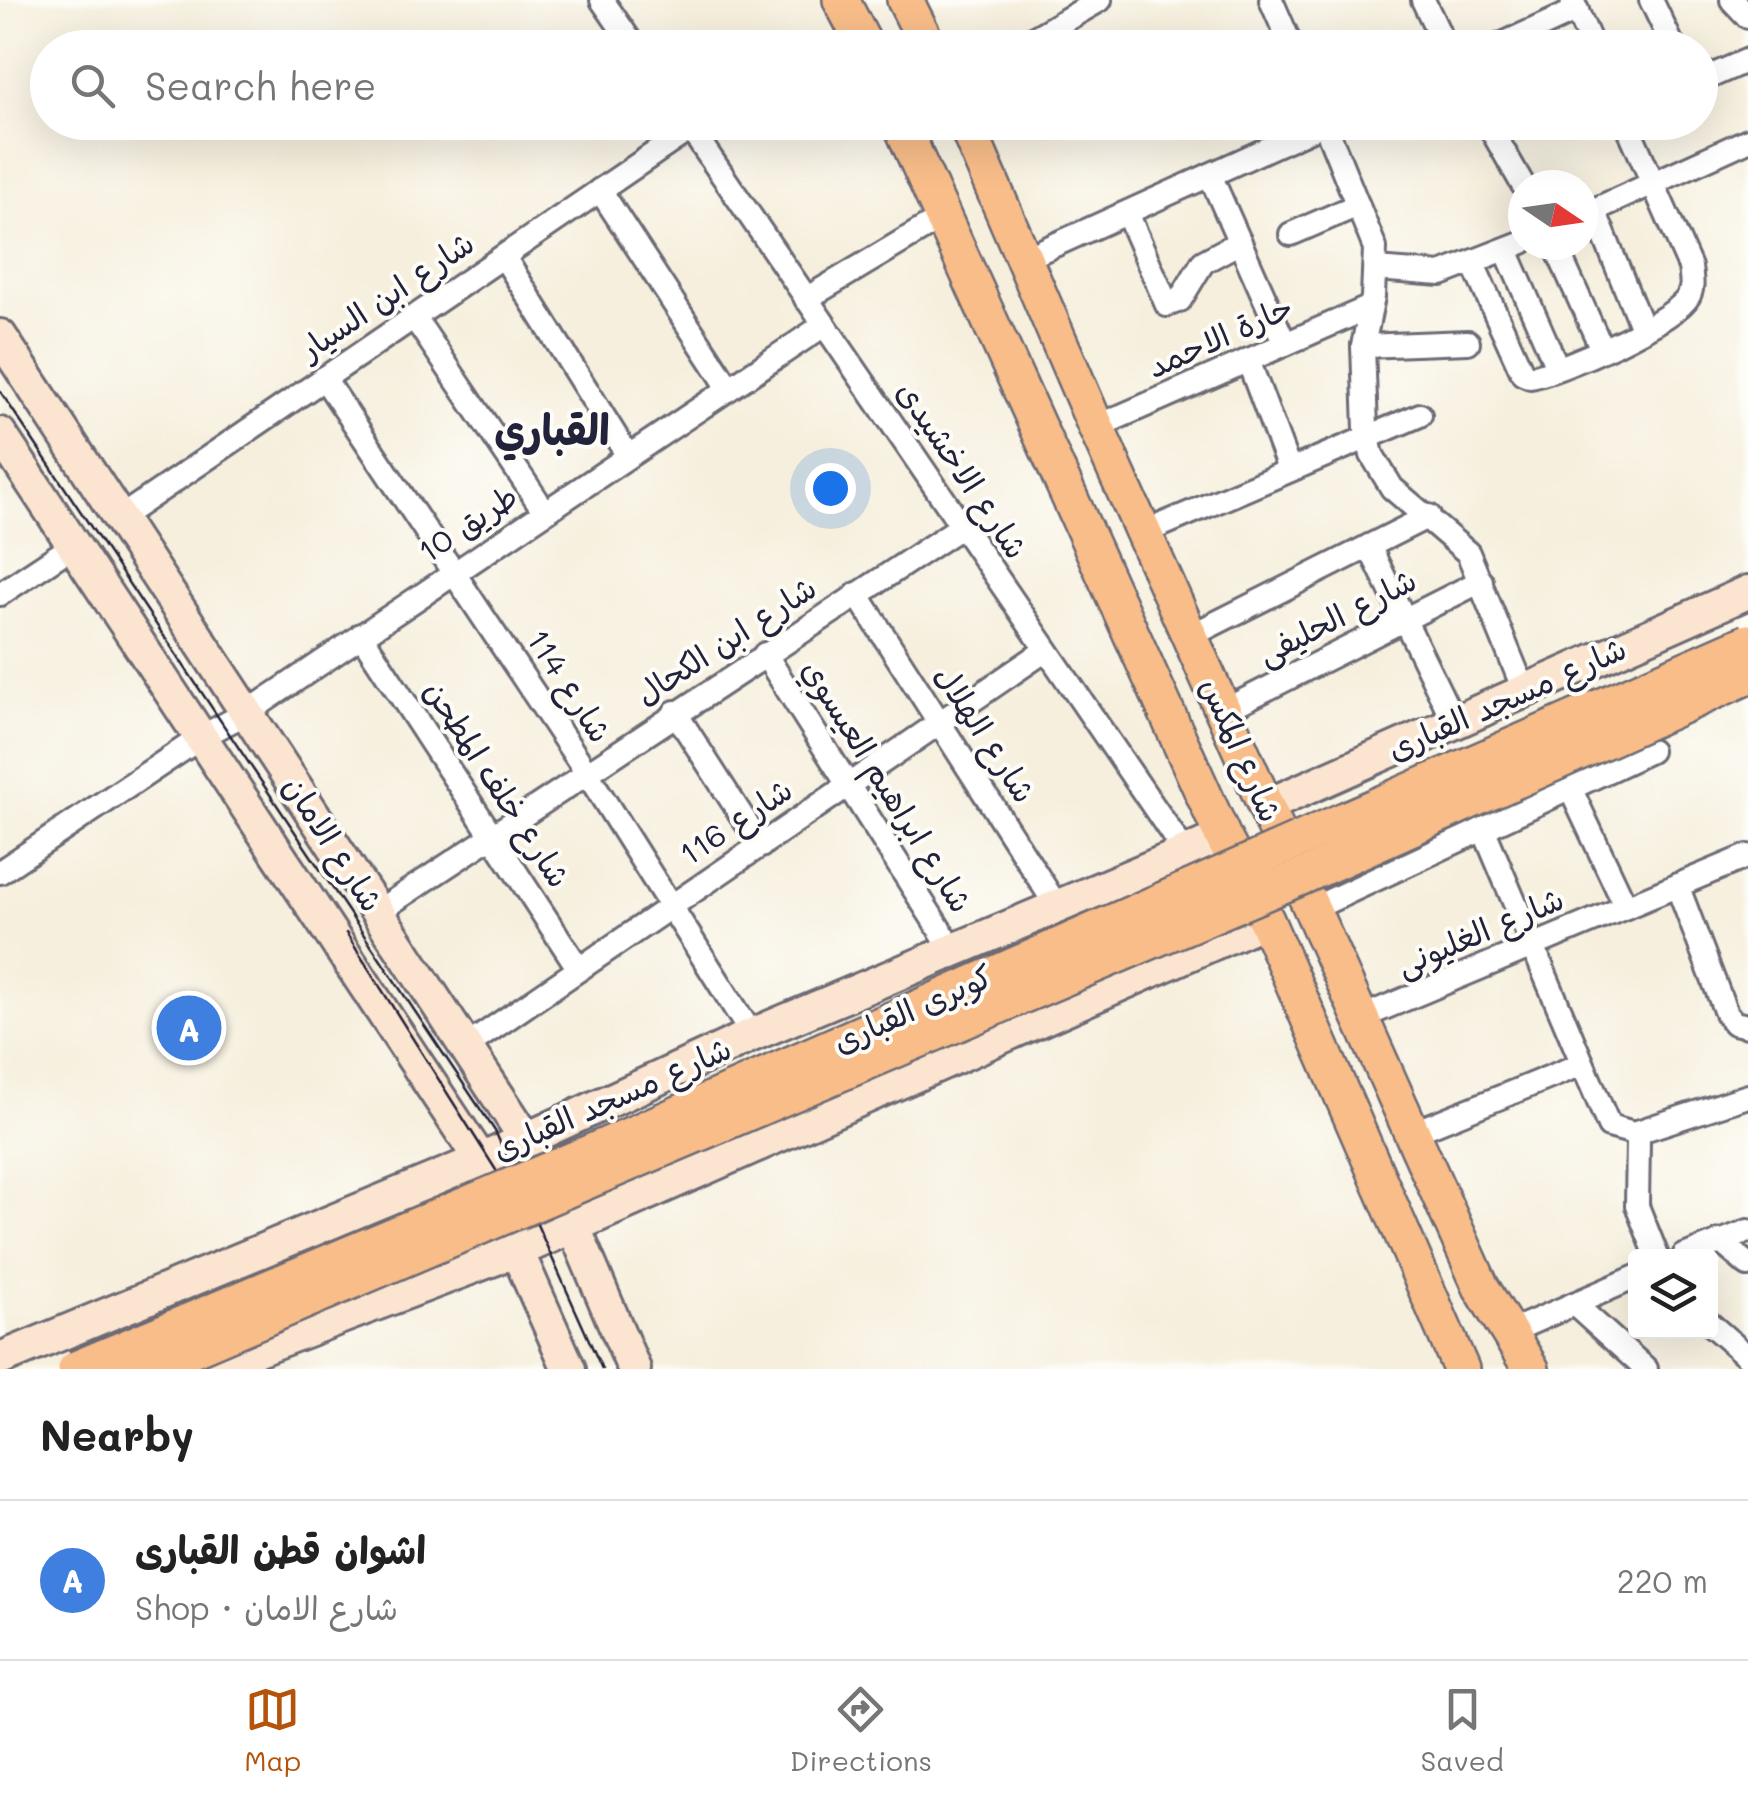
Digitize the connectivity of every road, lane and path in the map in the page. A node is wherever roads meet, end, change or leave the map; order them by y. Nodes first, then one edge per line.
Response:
1 (602, 0) edge
2 (840, 0) edge
3 (906, 0) edge
4 (1100, 0) edge
5 (1271, 0) edge
6 (1423, 0) edge
7 (1652, 0) edge
8 (1732, 0) edge
9 (1574, 5) edge
10 (1748, 17) edge
11 (623, 30) edge
12 (856, 30) edge
13 (920, 30) edge
14 (1048, 30) edge
15 (1284, 30) edge
16 (1437, 30) edge
17 (1527, 30) edge
18 (1585, 30) edge
19 (1666, 30) edge
20 (1748, 60) edge
21 (1718, 73) edge
22 (669, 140) edge
23 (698, 140) edge
24 (908, 140) edge
25 (973, 140) edge
26 (1287, 140) edge
27 (1332, 140) edge
28 (1497, 140) edge
29 (1634, 140) edge
30 (1748, 140) edge
31 (1514, 170) edge
32 (1210, 175) junction
33 (1653, 183) junction
34 (600, 190) junction
35 (1358, 205) junction
36 (1598, 208) edge
37 (1127, 213) junction
38 (943, 217) junction
39 (1291, 234) dead end
40 (1598, 234) edge
41 (1240, 242) junction
42 (1508, 249) edge
43 (504, 256) junction
44 (1026, 258) junction
45 (1520, 260) edge
46 (1562, 260) edge
47 (1472, 264) junction
48 (1376, 269) junction
49 (806, 299) junction
50 (1370, 307) junction
51 (414, 317) junction
52 (824, 325) junction
53 (1642, 328) junction
54 (0, 336) edge
55 (1468, 342) dead end
56 (1285, 344) junction
57 (1364, 346) junction
58 (1601, 348) junction
59 (1248, 360) junction
60 (1557, 367) junction
61 (324, 378) junction
62 (729, 388) junction
63 (1420, 414) dead end
64 (1096, 426) junction
65 (0, 434) edge
66 (1366, 436) junction
67 (628, 456) junction
68 (1289, 470) junction
69 (545, 512) junction
70 (1429, 516) junction
71 (120, 517) junction
72 (962, 526) junction
73 (1144, 533) junction
74 (74, 545) junction
75 (1370, 546) junction
76 (455, 571) junction
77 (1481, 582) junction
78 (1748, 592) edge
79 (0, 594) edge
80 (858, 594) junction
81 (1405, 620) junction
82 (361, 635) junction
83 (1190, 636) junction
84 (1748, 642) edge
85 (1046, 650) junction
86 (764, 654) junction
87 (1748, 676) edge
88 (1524, 690) junction
89 (1224, 711) junction
90 (248, 712) junction
91 (675, 712) junction
92 (1454, 722) junction
93 (939, 724) junction
94 (203, 736) junction
95 (1650, 750) dead end
96 (585, 770) junction
97 (848, 786) junction
98 (1570, 788) junction
99 (1266, 806) junction
100 (1483, 828) junction
101 (491, 834) junction
102 (1223, 838) junction
103 (760, 846) junction
104 (1186, 854) junction
105 (1748, 856) edge
106 (0, 872) edge
107 (1677, 884) junction
108 (670, 906) junction
109 (1626, 907) junction
110 (1058, 908) junction
111 (1312, 909) junction
112 (377, 912) junction
113 (1266, 920) junction
114 (1532, 946) junction
115 (954, 952) junction
116 (579, 969) junction
117 (1360, 1018) junction
118 (1748, 1026) edge
119 (752, 1035) junction
120 (464, 1048) junction
121 (1582, 1064) junction
122 (1748, 1096) edge
123 (1634, 1133) junction
124 (1412, 1134) junction
125 (526, 1139) junction
126 (480, 1159) junction
127 (572, 1223) junction
128 (1748, 1230) edge
129 (1720, 1241) junction
130 (1654, 1249) edge
131 (1701, 1249) edge
132 (516, 1250) junction
133 (1748, 1265) edge
134 (1628, 1280) edge
135 (1574, 1304) junction
136 (1718, 1331) edge
137 (1507, 1333) junction
138 (1748, 1357) edge
139 (0, 1359) edge
140 (76, 1369) edge
141 (145, 1369) edge
142 (204, 1369) edge
143 (570, 1369) edge
144 (634, 1369) edge
145 (1462, 1369) edge
146 (1531, 1369) edge
147 (1646, 1369) edge

1 - 11 street
2 - 12 main road
3 - 13 main road
4 - 14 street
5 - 15 street
6 - 16 street
7 - 19 street
8 - 10 street
9 - 17 street
9 - 18 street
20 - 21 street
22 - 34 street, شارع ابن السيار
23 - 49 street, شارع الاخشيدى
24 - 38 main road, شارع المكس
25 - 44 main road, شارع المكس
26 - 32 street
27 - 35 street
28 - 31 street
29 - 33 street
30 - 33 street
32 - 37 street
32 - 41 street
33 - 36 street
33 - 53 street
34 - 43 street, شارع ابن السيار
34 - 62 street
35 - 39 street
35 - 48 street
37 - 41 street
37 - 44 street
38 - 49 street
38 - 102 main road, شارع المكس
40 - 53 street
41 - 56 street
42 - 47 street
43 - 51 street, شارع ابن السيار
43 - 67 street
44 - 64 main road, شارع المكس
45 - 60 street
46 - 58 street
47 - 48 street
47 - 60 street
48 - 50 street
49 - 52 street, شارع الاخشيدى
50 - 56 street, حارة الاحمد
50 - 57 street
51 - 61 street, شارع ابن السيار
51 - 69 street
52 - 62 street, طريق 10
52 - 72 street, شارع الاخشيدى
53 - 58 street
54 - 71 street, شارع الامان
55 - 57 street
56 - 59 street, حارة الاحمد
57 - 66 street
58 - 60 street
59 - 64 street, حارة الاحمد
59 - 68 street
61 - 71 street, شارع ابن السيار
61 - 76 street, شارع 114
62 - 67 street, طريق 10
63 - 66 street
64 - 73 main road, شارع المكس
65 - 74 street, شارع الامان
66 - 68 street
66 - 70 street
67 - 69 street, طريق 10
68 - 73 street
69 - 76 street, طريق 10
70 - 75 street
70 - 77 street
71 - 90 street, شارع الامان
72 - 80 street, شارع ابن الكحال
72 - 85 street, شارع الاخشيدى
73 - 83 main road, شارع المكس
74 - 79 street
74 - 94 street, شارع الامان
75 - 81 street
75 - 83 street
76 - 82 street, طريق 10
76 - 96 street, شارع 114
77 - 81 street, شارع الحليفى
77 - 88 street
78 - 88 street, شارع مسجد القبارى
80 - 86 street, شارع ابن الكحال
80 - 93 street, شارع الهلال
81 - 89 street, شارع الحليفى
81 - 92 street
82 - 90 street, طريق 10
82 - 101 street, شارع خلف المطحن
83 - 89 main road, شارع المكس
84 - 140 main road, كوبرى القبارى, bridge
85 - 93 street, شارع 116
85 - 104 street, شارع الاخشيدى
86 - 91 street, شارع ابن الكحال
86 - 97 street, شارع ابراهيم العيسوي
87 - 141 main road, كوبرى القبارى, bridge
88 - 92 street, شارع مسجد القبارى
89 - 99 main road, شارع المكس
90 - 94 street, طريق 10
90 - 112 street, شارع الامان
91 - 96 street, شارع ابن الكحال
91 - 103 street
92 - 99 street, شارع مسجد القبارى
93 - 97 street, شارع 116
93 - 110 street, شارع الهلال
94 - 106 street, طريق 10
94 - 126 street, شارع الامان
95 - 98 street
96 - 101 street, شارع ابن الكحال
96 - 108 street, شارع 114
97 - 103 street, شارع 116
97 - 115 street, شارع ابراهيم العيسوي
98 - 100 street
98 - 109 street
99 - 111 main road, شارع المكس
100 - 111 street
100 - 114 street
101 - 112 street, شارع ابن الكحال
101 - 116 street, شارع خلف المطحن
102 - 104 street, شارع مسجد القبارى
102 - 113 main road, شارع المكس
103 - 108 street, شارع 116
104 - 110 street, شارع مسجد القبارى
105 - 107 street, شارع الغليونى
107 - 109 street, شارع الغليونى
107 - 118 street
108 - 116 street, شارع 116
108 - 119 street, شارع 114
109 - 114 street, شارع الغليونى
110 - 115 street, شارع مسجد القبارى
111 - 117 main road, شارع المكس
112 - 120 street, شارع الامان
113 - 127 street
113 - 145 main road, شارع المكس
114 - 117 street, شارع الغليونى
114 - 121 street
115 - 119 street, شارع مسجد القبارى
116 - 120 street, شارع 116
117 - 124 main road, شارع المكس
119 - 125 street, شارع مسجد القبارى
120 - 125 street, شارع الامان
121 - 123 street
121 - 124 street
122 - 123 street
123 - 130 street
124 - 137 main road, شارع المكس
125 - 126 street, شارع مسجد القبارى
125 - 127 street, شارع الامان
126 - 132 street, شارع الامان
126 - 139 street, شارع مسجد القبارى
127 - 132 street
127 - 144 street, شارع الامان
128 - 129 street
129 - 131 street
129 - 133 street
132 - 142 street
132 - 143 street, شارع الامان
134 - 135 street
135 - 137 street
135 - 147 street
136 - 138 street
137 - 146 main road, شارع المكس

